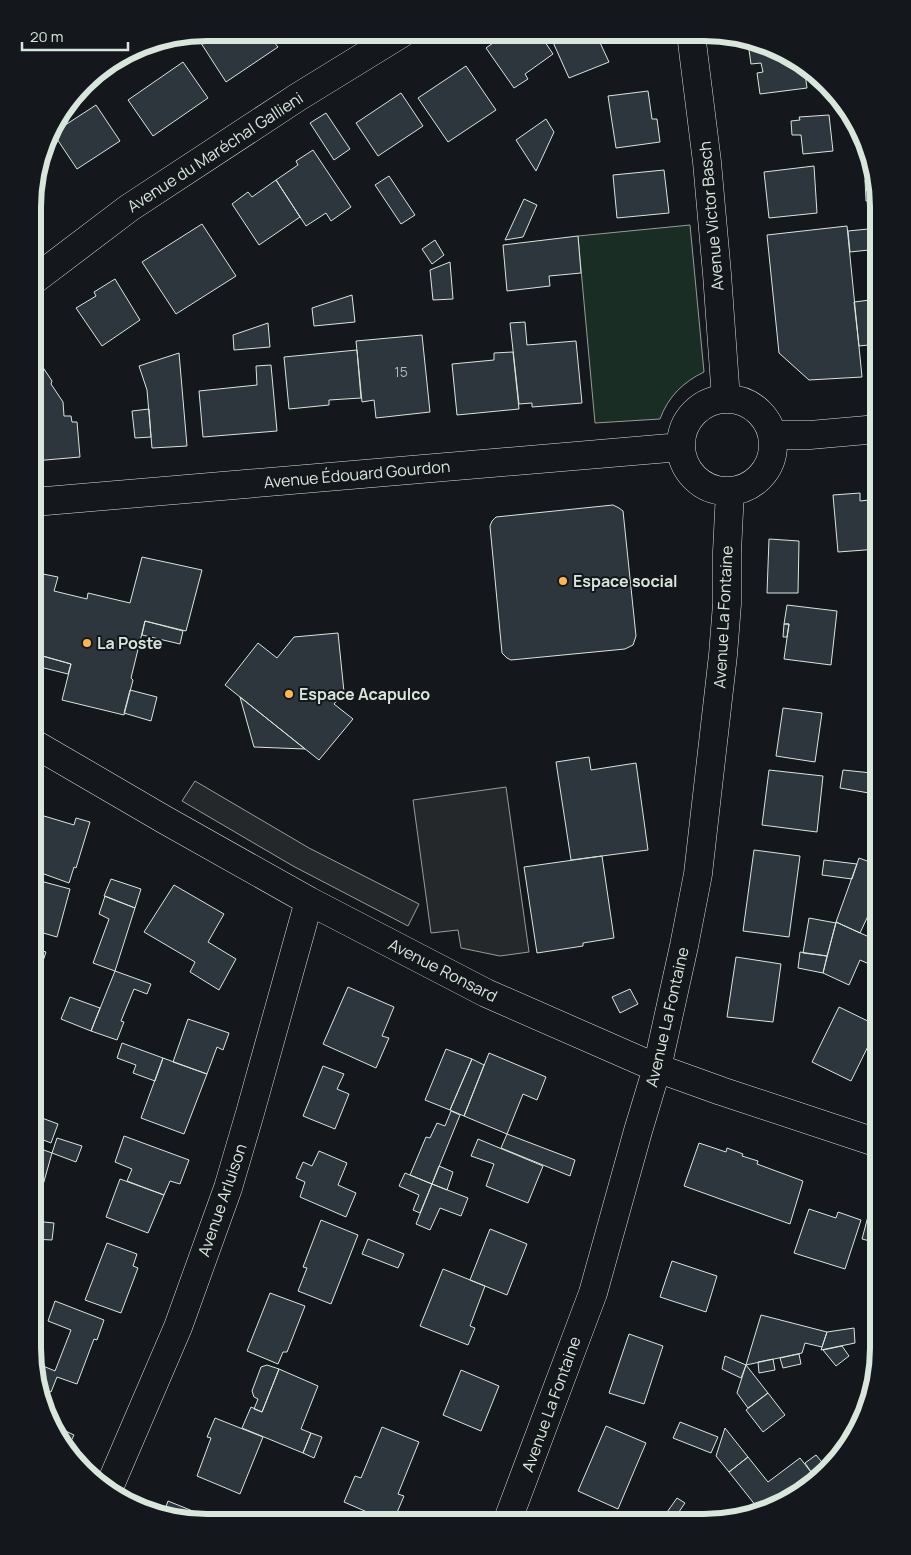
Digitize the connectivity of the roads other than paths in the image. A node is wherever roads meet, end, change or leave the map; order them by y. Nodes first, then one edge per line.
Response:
1 (389, 41) edge
2 (692, 41) edge
3 (41, 275) edge
4 (726, 399) junction
5 (870, 430) edge
6 (772, 435) junction
7 (681, 447) junction
8 (730, 491) junction
9 (41, 501) edge
10 (41, 748) edge
11 (308, 901) junction
12 (657, 1068) junction
13 (869, 1140) edge
14 (111, 1483) edge
15 (510, 1514) edge

1 - 3 street, Avenue du Maréchal Gallieni
2 - 4 street, Avenue Victor Basch
4 - 6 street
4 - 7 street
5 - 6 street
6 - 8 street
7 - 8 street
7 - 9 street, Avenue Édouard Gourdon
8 - 12 street, Avenue La Fontaine
10 - 11 street, Avenue Ronsard
11 - 12 street, Avenue Ronsard
11 - 14 street, Avenue Arluison
12 - 13 street, Avenue Ronsard
12 - 15 street, Avenue La Fontaine

